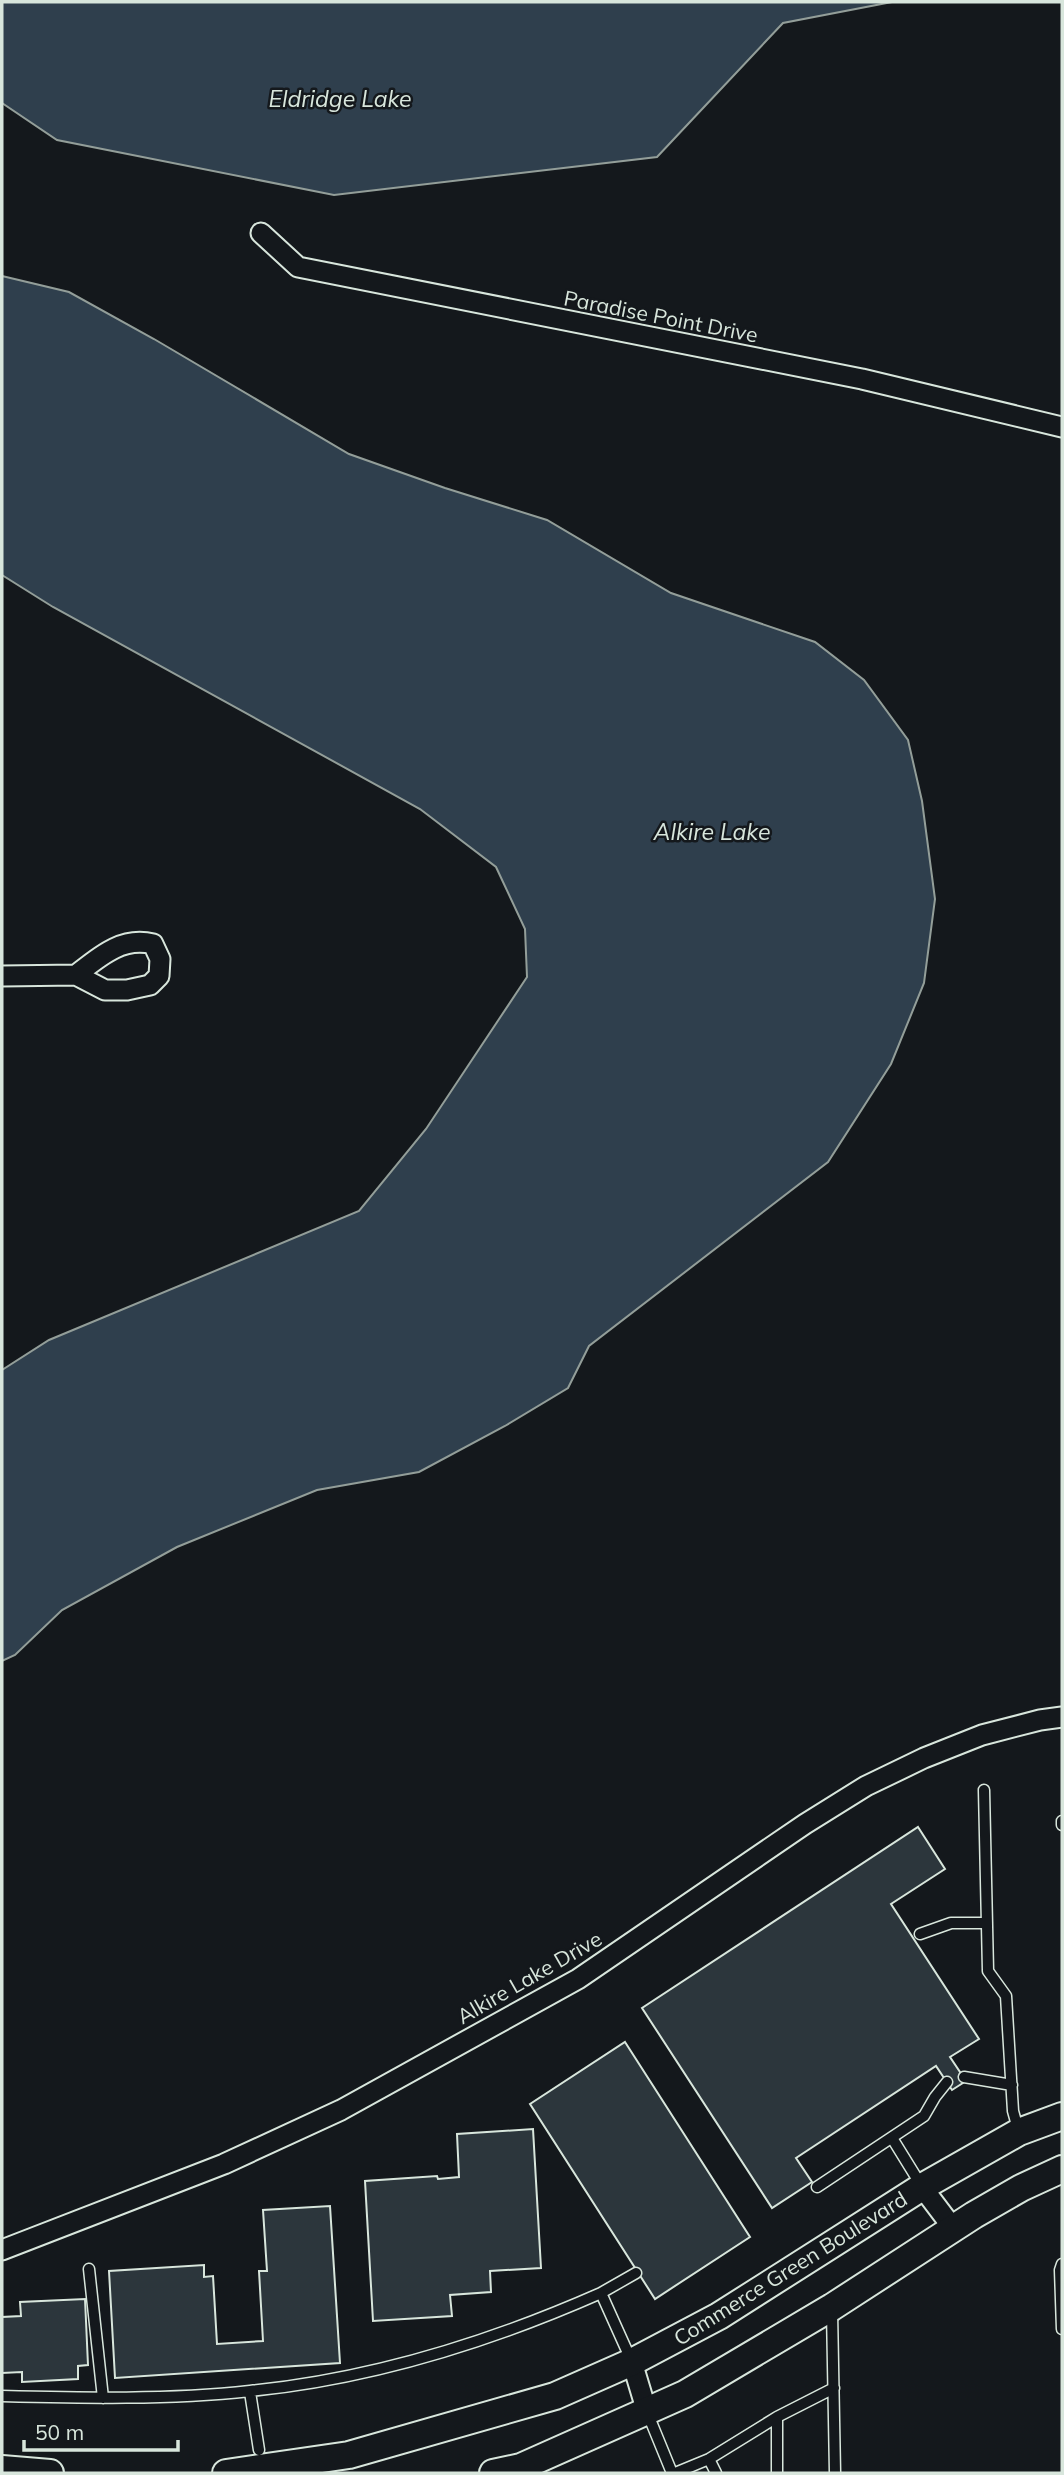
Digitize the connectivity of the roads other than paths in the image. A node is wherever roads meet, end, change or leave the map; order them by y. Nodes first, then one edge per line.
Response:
1 (261, 233) dead end
2 (1062, 427) edge
3 (76, 975) dead end
4 (2, 976) edge
5 (1062, 1717) edge
6 (984, 1790) dead end
7 (987, 1923) junction
8 (920, 1934) dead end
9 (964, 2077) dead end
10 (947, 2082) dead end
11 (1012, 2085) junction
12 (1062, 2116) edge
13 (1019, 2132) junction
14 (892, 2138) junction
15 (1062, 2169) edge
16 (817, 2187) dead end
17 (922, 2187) junction
18 (953, 2228) junction
19 (2, 2250) edge
20 (1062, 2264) edge
21 (89, 2270) dead end
22 (636, 2273) dead end
23 (601, 2293) junction
24 (832, 2307) junction
25 (1062, 2329) edge
26 (632, 2362) junction
27 (834, 2388) junction
28 (250, 2392) junction
29 (2, 2396) edge
30 (103, 2398) junction
31 (647, 2412) junction
32 (777, 2417) junction
33 (709, 2459) junction
34 (254, 2468) edge
35 (2, 2469) edge
36 (50, 2473) edge
37 (494, 2473) edge
38 (673, 2473) edge
39 (716, 2473) edge
40 (777, 2473) edge
41 (835, 2473) edge

1 - 2 street, Paradise Point Drive
3 - 4 street
5 - 19 street, Alkire Lake Drive
6 - 7 lane
7 - 8 lane
7 - 11 lane
9 - 11 lane
10 - 14 lane
11 - 13 lane
12 - 13 street, Commerce Green Boulevard
13 - 17 street, Commerce Green Boulevard
14 - 16 lane
14 - 17 lane
15 - 18 street
17 - 18 street
17 - 26 street, Commerce Green Boulevard
18 - 24 street
20 - 25 lane
21 - 30 lane
22 - 23 lane
23 - 26 lane
23 - 28 lane
24 - 27 lane
24 - 31 street
26 - 31 street
26 - 34 street, Commerce Green Boulevard
27 - 32 lane
27 - 41 lane
28 - 30 lane
28 - 34 lane
29 - 30 lane
31 - 37 street
31 - 38 lane
32 - 33 lane
32 - 40 lane
33 - 38 lane
33 - 39 lane
35 - 36 street

